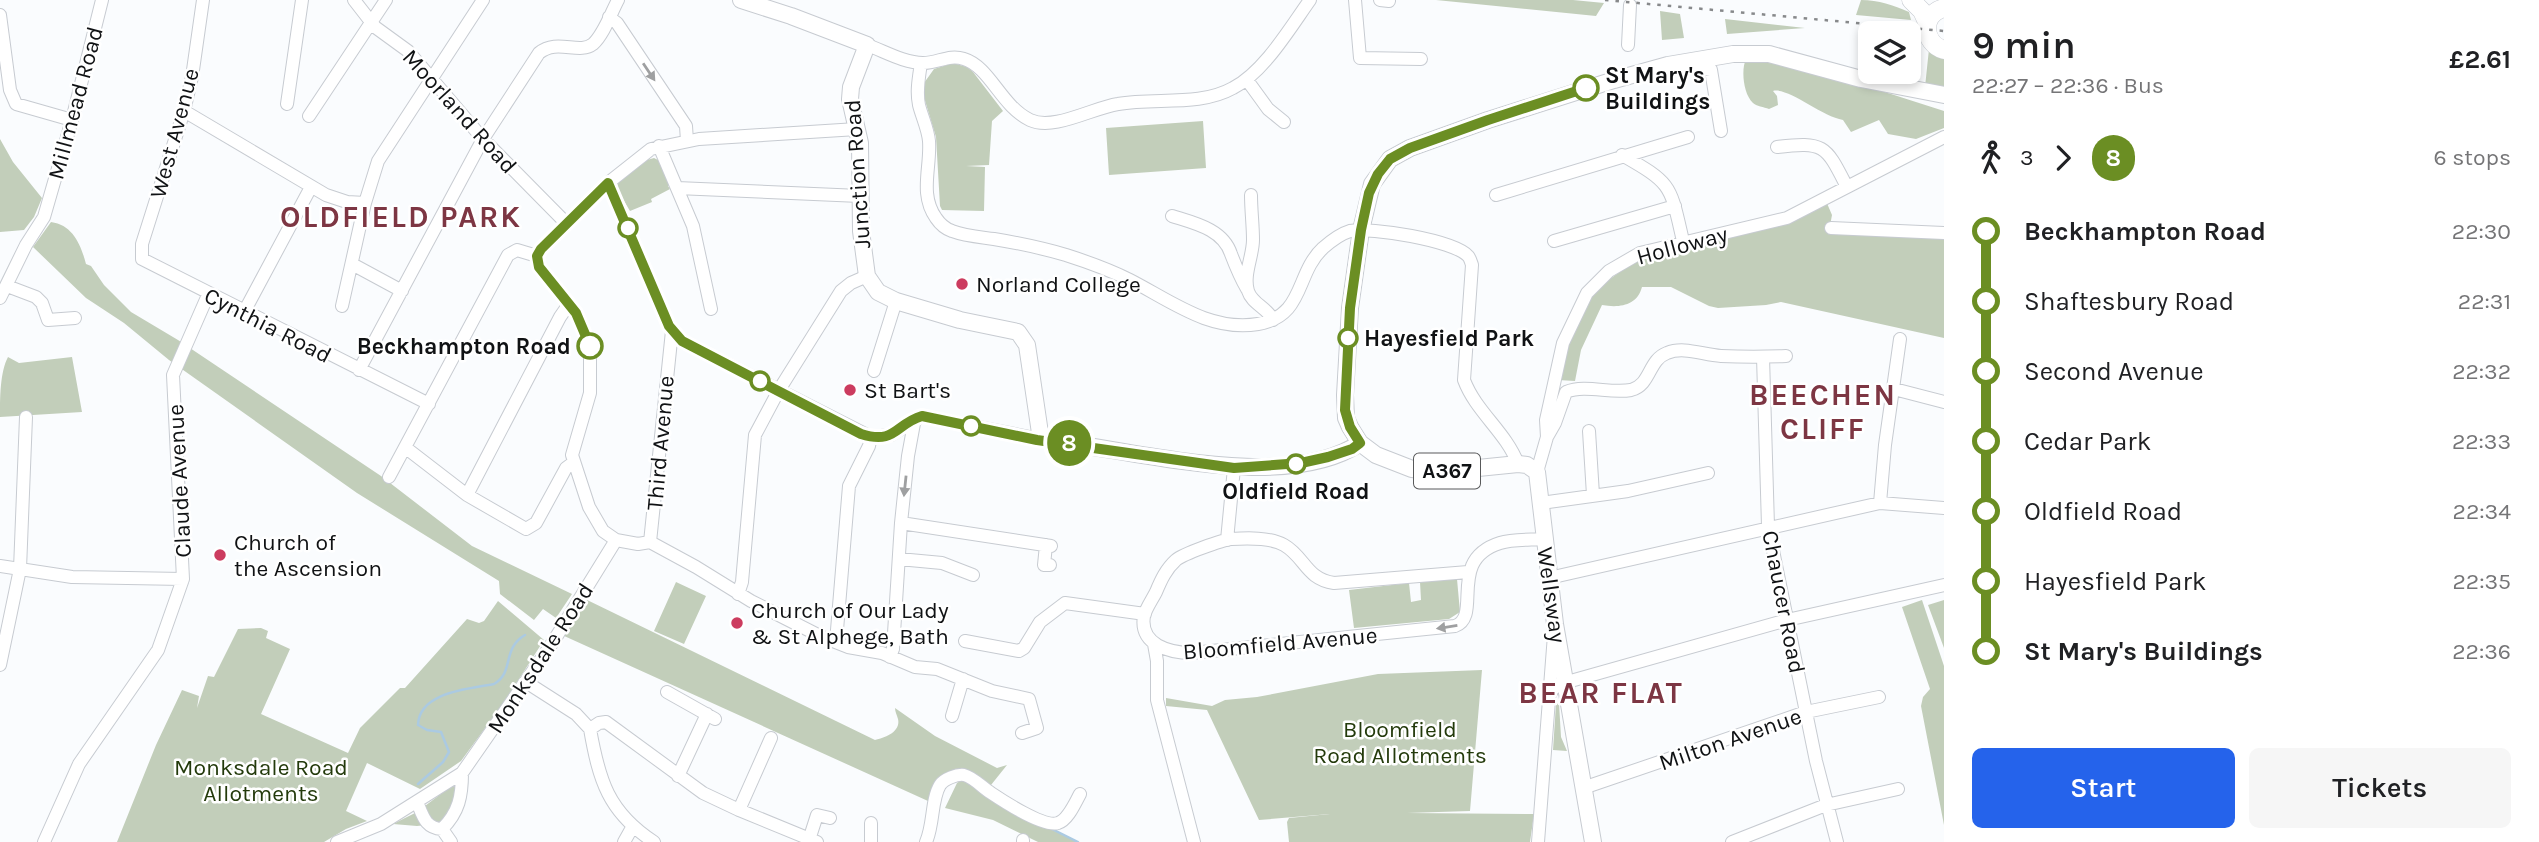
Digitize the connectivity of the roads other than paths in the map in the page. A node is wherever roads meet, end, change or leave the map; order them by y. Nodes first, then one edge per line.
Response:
1 (102, 0) edge
2 (203, 0) edge
3 (302, 0) edge
4 (354, 0) edge
5 (386, 0) edge
6 (483, 0) edge
7 (618, 0) edge
8 (741, 0) edge
9 (1310, 0) edge
10 (1355, 0) edge
11 (1380, 0) edge
12 (1911, 0) edge
13 (1923, 0) edge
14 (1389, 1) edge
15 (1630, 5) dead end
16 (1944, 7) edge
17 (0, 15) edge
18 (609, 17) junction
19 (371, 21) junction
20 (1927, 22) junction
21 (867, 45) junction
22 (1628, 46) dead end
23 (1944, 50) edge
24 (1421, 59) dead end
25 (1688, 61) junction
26 (921, 63) junction
27 (432, 78) junction
28 (1858, 78) edge
29 (1247, 80) junction
30 (1873, 84) edge
31 (1887, 84) edge
32 (1944, 95) edge
33 (287, 104) dead end
34 (1944, 106) edge
35 (184, 111) junction
36 (309, 116) dead end
37 (72, 120) junction
38 (1285, 122) dead end
39 (858, 129) junction
40 (1721, 131) dead end
41 (1688, 137) dead end
42 (1944, 137) edge
43 (483, 139) junction
44 (687, 141) junction
45 (659, 146) junction
46 (1777, 147) dead end
47 (1622, 155) junction
48 (608, 183) junction
49 (311, 187) junction
50 (1847, 187) junction
51 (677, 188) junction
52 (1251, 195) dead end
53 (1496, 195) dead end
54 (860, 196) junction
55 (365, 203) junction
56 (1675, 206) junction
57 (1172, 216) dead end
58 (566, 224) junction
59 (1831, 228) dead end
60 (1361, 230) junction
61 (1944, 233) edge
62 (1554, 241) dead end
63 (1683, 241) junction
64 (537, 256) junction
65 (145, 262) joint
66 (352, 264) junction
67 (867, 275) junction
68 (7, 286) junction
69 (1248, 290) junction
70 (402, 291) junction
71 (208, 295) junction
72 (0, 298) edge
73 (896, 301) junction
74 (569, 304) junction
75 (342, 306) dead end
76 (711, 309) dead end
77 (244, 312) junction
78 (75, 318) dead end
79 (1273, 320) junction
80 (672, 331) junction
81 (1900, 339) dead end
82 (1786, 356) dead end
83 (1763, 357) junction
84 (359, 370) junction
85 (874, 371) dead end
86 (1894, 389) junction
87 (779, 390) junction
88 (1944, 402) edge
89 (429, 404) junction
90 (26, 417) dead end
91 (915, 418) junction
92 (1589, 431) dead end
93 (871, 437) junction
94 (1547, 438) junction
95 (1045, 440) junction
96 (1360, 443) junction
97 (406, 448) junction
98 (574, 462) junction
99 (1518, 464) junction
100 (1234, 468) junction
101 (1537, 472) junction
102 (1708, 473) dead end
103 (388, 477) dead end
104 (467, 495) junction
105 (1593, 495) junction
106 (1541, 503) junction
107 (1880, 503) junction
108 (1944, 508) edge
109 (901, 523) junction
110 (1768, 526) junction
111 (1544, 539) junction
112 (616, 540) junction
113 (1227, 540) junction
114 (648, 543) junction
115 (899, 559) junction
116 (1050, 565) dead end
117 (0, 566) edge
118 (20, 569) junction
119 (1468, 572) junction
120 (973, 574) dead end
121 (1549, 578) junction
122 (183, 579) junction
123 (1944, 585) edge
124 (738, 594) junction
125 (1145, 614) junction
126 (1787, 620) junction
127 (1555, 624) junction
128 (4, 631) edge
129 (965, 641) dead end
130 (836, 642) junction
131 (1154, 644) junction
132 (890, 657) junction
133 (0, 665) edge
134 (963, 679) junction
135 (526, 682) junction
136 (1566, 682) junction
137 (667, 692) dead end
138 (1549, 696) junction
139 (1880, 697) dead end
140 (1806, 712) junction
141 (952, 716) dead end
142 (590, 729) junction
143 (1022, 733) dead end
144 (771, 738) dead end
145 (462, 774) junction
146 (678, 776) junction
147 (1583, 788) junction
148 (1898, 789) dead end
149 (1080, 794) dead end
150 (417, 802) junction
151 (1826, 805) junction
152 (739, 810) junction
153 (830, 818) dead end
154 (871, 823) dead end
155 (633, 826) junction
156 (442, 829) junction
157 (813, 841) edge
158 (44, 842) edge
159 (337, 842) edge
160 (451, 842) edge
161 (624, 842) edge
162 (654, 842) edge
163 (871, 842) edge
164 (926, 842) edge
165 (1194, 842) edge
166 (1538, 842) edge
167 (1593, 842) edge
168 (1732, 842) edge
169 (1837, 842) edge

1 - 37 street, Millmead Road
2 - 35 street, West Avenue
3 - 33 street
4 - 19 street, Moorland Road
5 - 19 street
6 - 27 street
7 - 18 street
8 - 21 main road
9 - 29 street
10 - 24 street
11 - 14 street
12 - 20 highway
13 - 16 highway
15 - 22 street
16 - 20 highway
17 - 37 street
18 - 43 street
18 -> 44 street
19 - 27 street, Moorland Road
19 - 36 street
20 - 23 highway
21 - 26 street
21 - 39 main road, Junction Road
25 - 28 main road
25 - 40 street
25 - 60 main road
26 - 29 street
26 - 79 street
27 - 43 street, Moorland Road
27 - 55 street
29 - 38 street
30 - 34 main road
31 - 32 main road
35 - 49 street
35 - 65 street, West Avenue
37 - 68 street, Millmead Road
39 - 44 street
39 - 54 main road, Junction Road
41 - 47 street
42 - 50 street, Holloway
43 - 58 street, Moorland Road
43 - 70 street
44 - 45 street
45 - 48 street
45 - 51 street
46 - 50 street
47 - 53 street
47 - 56 street
48 - 58 street
48 - 80 street, Third Avenue
49 - 55 street
49 - 77 street
50 - 63 street, Holloway
51 - 54 street
51 - 76 street
52 - 69 street
54 - 67 main road, Junction Road
55 - 66 street
56 - 62 street
56 - 63 street
57 - 69 street
58 - 64 street
59 - 61 street
60 - 79 street
60 - 96 main road
60 - 99 street
63 - 94 street, Holloway
64 - 74 street
64 - 89 street
65 - 71 street, Cynthia Road
66 - 70 street
66 - 75 street
67 - 73 main road, Junction Road
67 - 87 street
68 - 72 street, Millmead Road
68 - 78 street
69 - 79 street
70 - 84 street
71 - 77 street, Cynthia Road
71 - 122 street, Claude Avenue
73 - 85 street
73 - 95 main road, Junction Road
74 - 98 street
74 - 104 street
77 - 84 street, Cynthia Road
80 - 87 street
80 - 114 street, Third Avenue
81 - 86 street
82 - 83 street
83 - 94 street
83 - 110 street, Chaucer Road
84 - 89 street, Cynthia Road
86 - 88 street
86 - 107 street
87 - 93 street
87 - 124 street
89 - 97 street
90 - 118 street
91 - 93 street
91 - 95 street
91 -> 109 street
92 - 105 street
93 - 130 street
94 - 101 street
95 - 100 main road
96 - 99 main road, A367
96 - 100 main road
97 - 103 street
97 - 104 street
98 - 104 street
98 - 112 street
99 - 101 main road, A367
100 - 113 street
101 - 106 main road, Wellsway
102 - 105 street
105 - 106 street
106 - 111 main road, Wellsway
107 - 108 street
107 - 110 street
109 - 115 street
109 - 116 street
110 - 121 street
110 - 126 street, Chaucer Road
111 - 119 street
111 - 121 main road, Wellsway
112 - 114 street
112 - 135 street, Monksdale Road
113 - 119 street
113 - 125 street
114 - 124 street
115 - 120 street
115 - 132 street
117 - 118 street
118 - 122 street
118 - 128 street
119 -> 131 street, Bloomfield Avenue
121 - 127 main road, Wellsway
122 - 158 street
123 - 126 street
124 - 130 street
125 - 129 street
125 - 131 street, Bloomfield Avenue
126 - 136 street
126 - 140 street, Chaucer Road
127 - 136 main road, Wellsway
127 - 138 street
128 - 133 street
130 - 132 street
131 - 165 street
132 - 134 street
134 - 141 street
134 - 143 street
135 - 142 street
135 - 145 street, Monksdale Road
136 - 138 street
136 - 147 main road, Wellsway
137 - 146 street
138 - 166 street
139 - 140 street, Milton Avenue
140 - 147 street, Milton Avenue
140 - 151 street, Chaucer Road
142 - 146 street
142 - 155 street
144 - 152 street
145 - 150 street, Monksdale Road
145 - 156 street, Monksdale Road
146 - 152 street
147 - 167 main road, Wellsway
148 - 151 street
149 - 164 street
150 - 156 street
150 - 159 street, Monksdale Road
151 - 168 street
151 - 169 street, Chaucer Road
152 - 157 street
153 - 157 street
154 - 163 street
155 - 161 street
155 - 162 street
156 - 160 street

